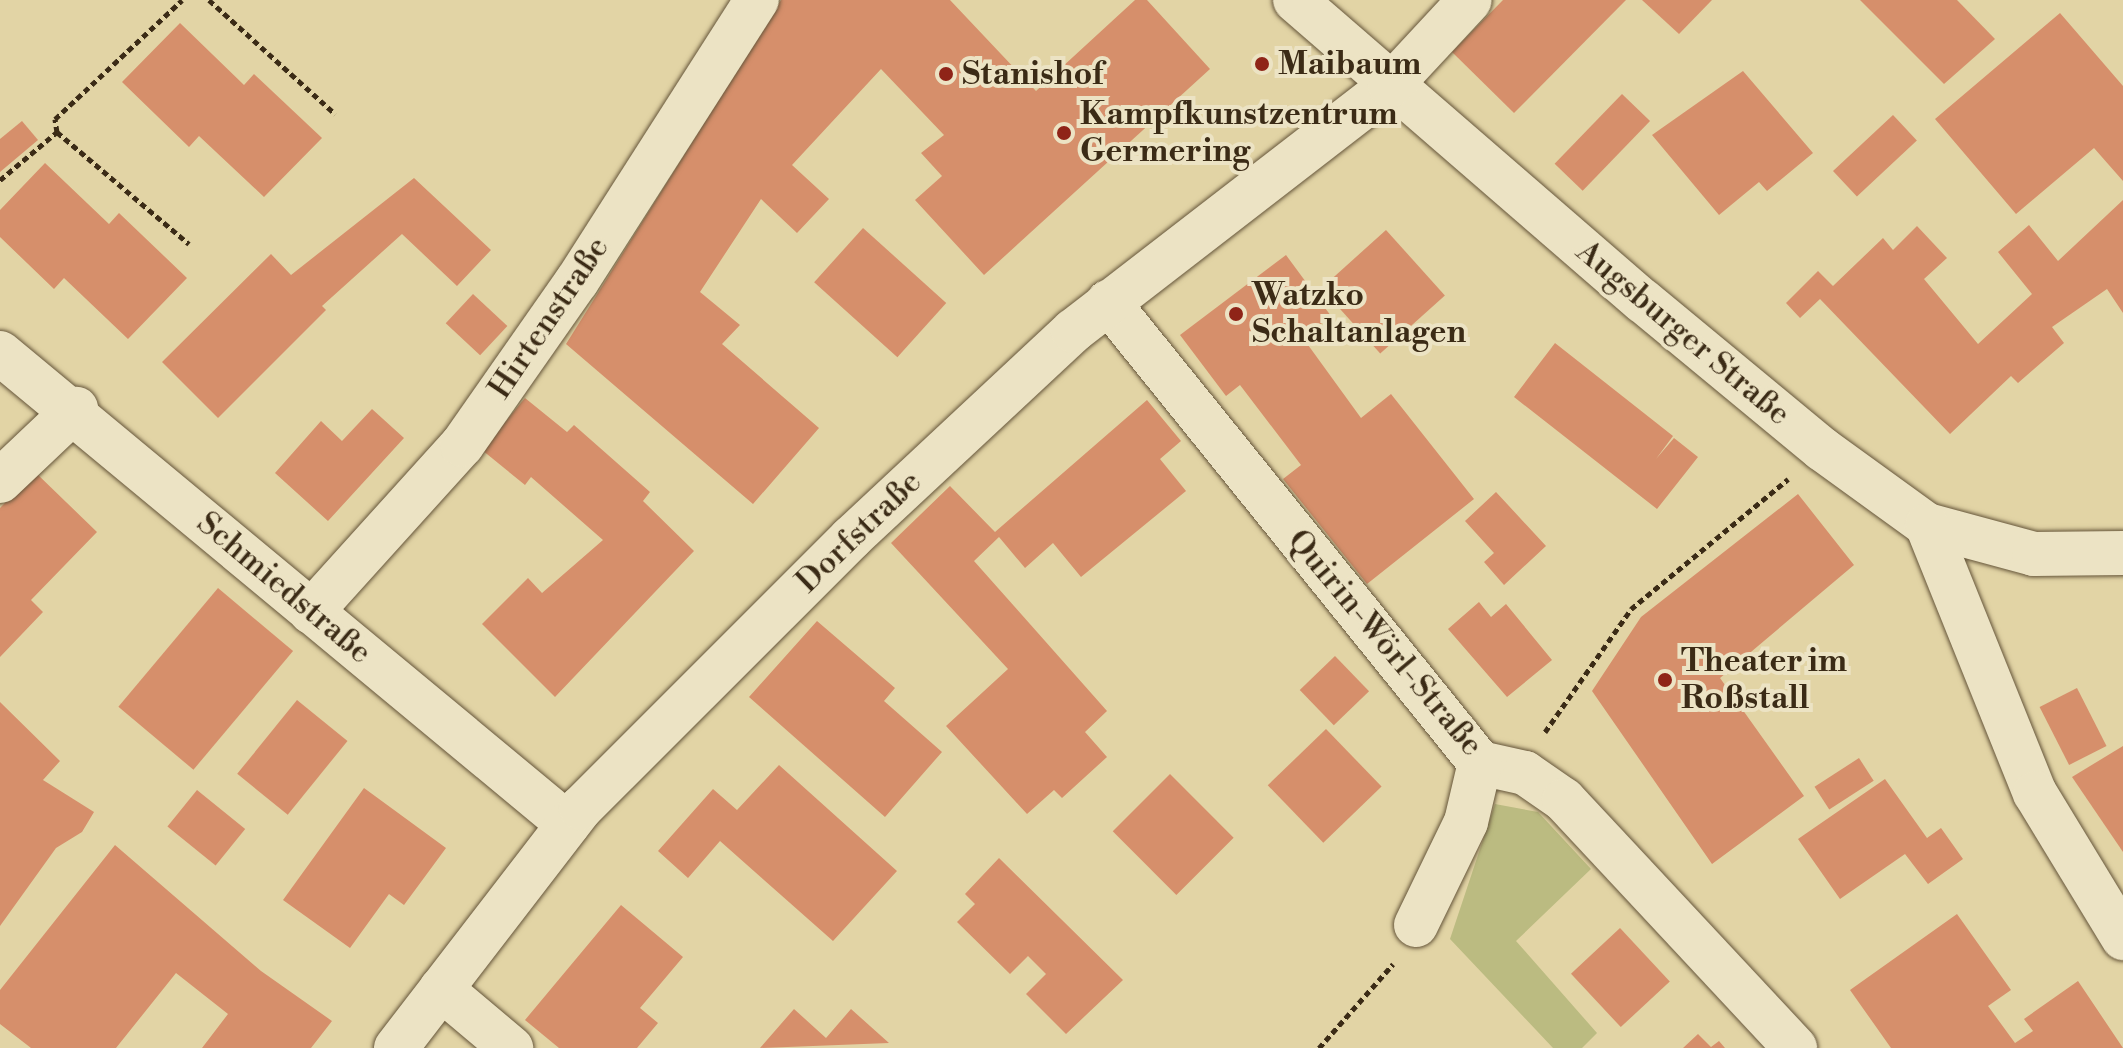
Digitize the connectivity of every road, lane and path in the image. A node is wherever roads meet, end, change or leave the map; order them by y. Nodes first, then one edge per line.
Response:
1 (182, 0) edge
2 (209, 0) edge
3 (757, 0) edge
4 (1295, 0) edge
5 (1470, 0) edge
6 (1390, 86) junction
7 (335, 114) dead end
8 (57, 132) junction
9 (0, 180) edge
10 (189, 244) dead end
11 (1108, 302) junction
12 (0, 353) edge
13 (76, 409) junction
14 (1822, 449) junction
15 (0, 481) edge
16 (1927, 525) junction
17 (2123, 553) edge
18 (311, 612) junction
19 (1480, 763) junction
20 (1525, 773) junction
21 (568, 824) junction
22 (1416, 925) joint
23 (2123, 938) edge
24 (441, 989) junction
25 (396, 1048) edge
26 (511, 1048) edge
27 (1319, 1048) edge
28 (1795, 1048) edge

1 - 8 path
2 - 7 path
3 - 18 street, Hirtenstraße
4 - 6 street, Augsburger Straße
5 - 6 street, Dorfstraße
6 - 11 street, Dorfstraße
6 - 14 street, Augsburger Straße
8 - 9 path
8 - 10 path
11 - 19 street, Quirin-Wörl-Straße
11 - 21 street, Dorfstraße
12 - 13 street, Schmiedstraße
13 - 15 street
13 - 18 street, Schmiedstraße
14 - 16 street, Augsburger Straße
14 - 20 path
16 - 17 street, Augsburger Straße
16 - 23 street
18 - 21 street, Schmiedstraße
19 - 20 street, Quirin-Wörl-Straße
19 - 22 street
20 - 28 street, Quirin-Wörl-Straße
21 - 24 street, Dorfstraße
22 - 27 path
24 - 25 street, Dorfstraße
24 - 26 street

